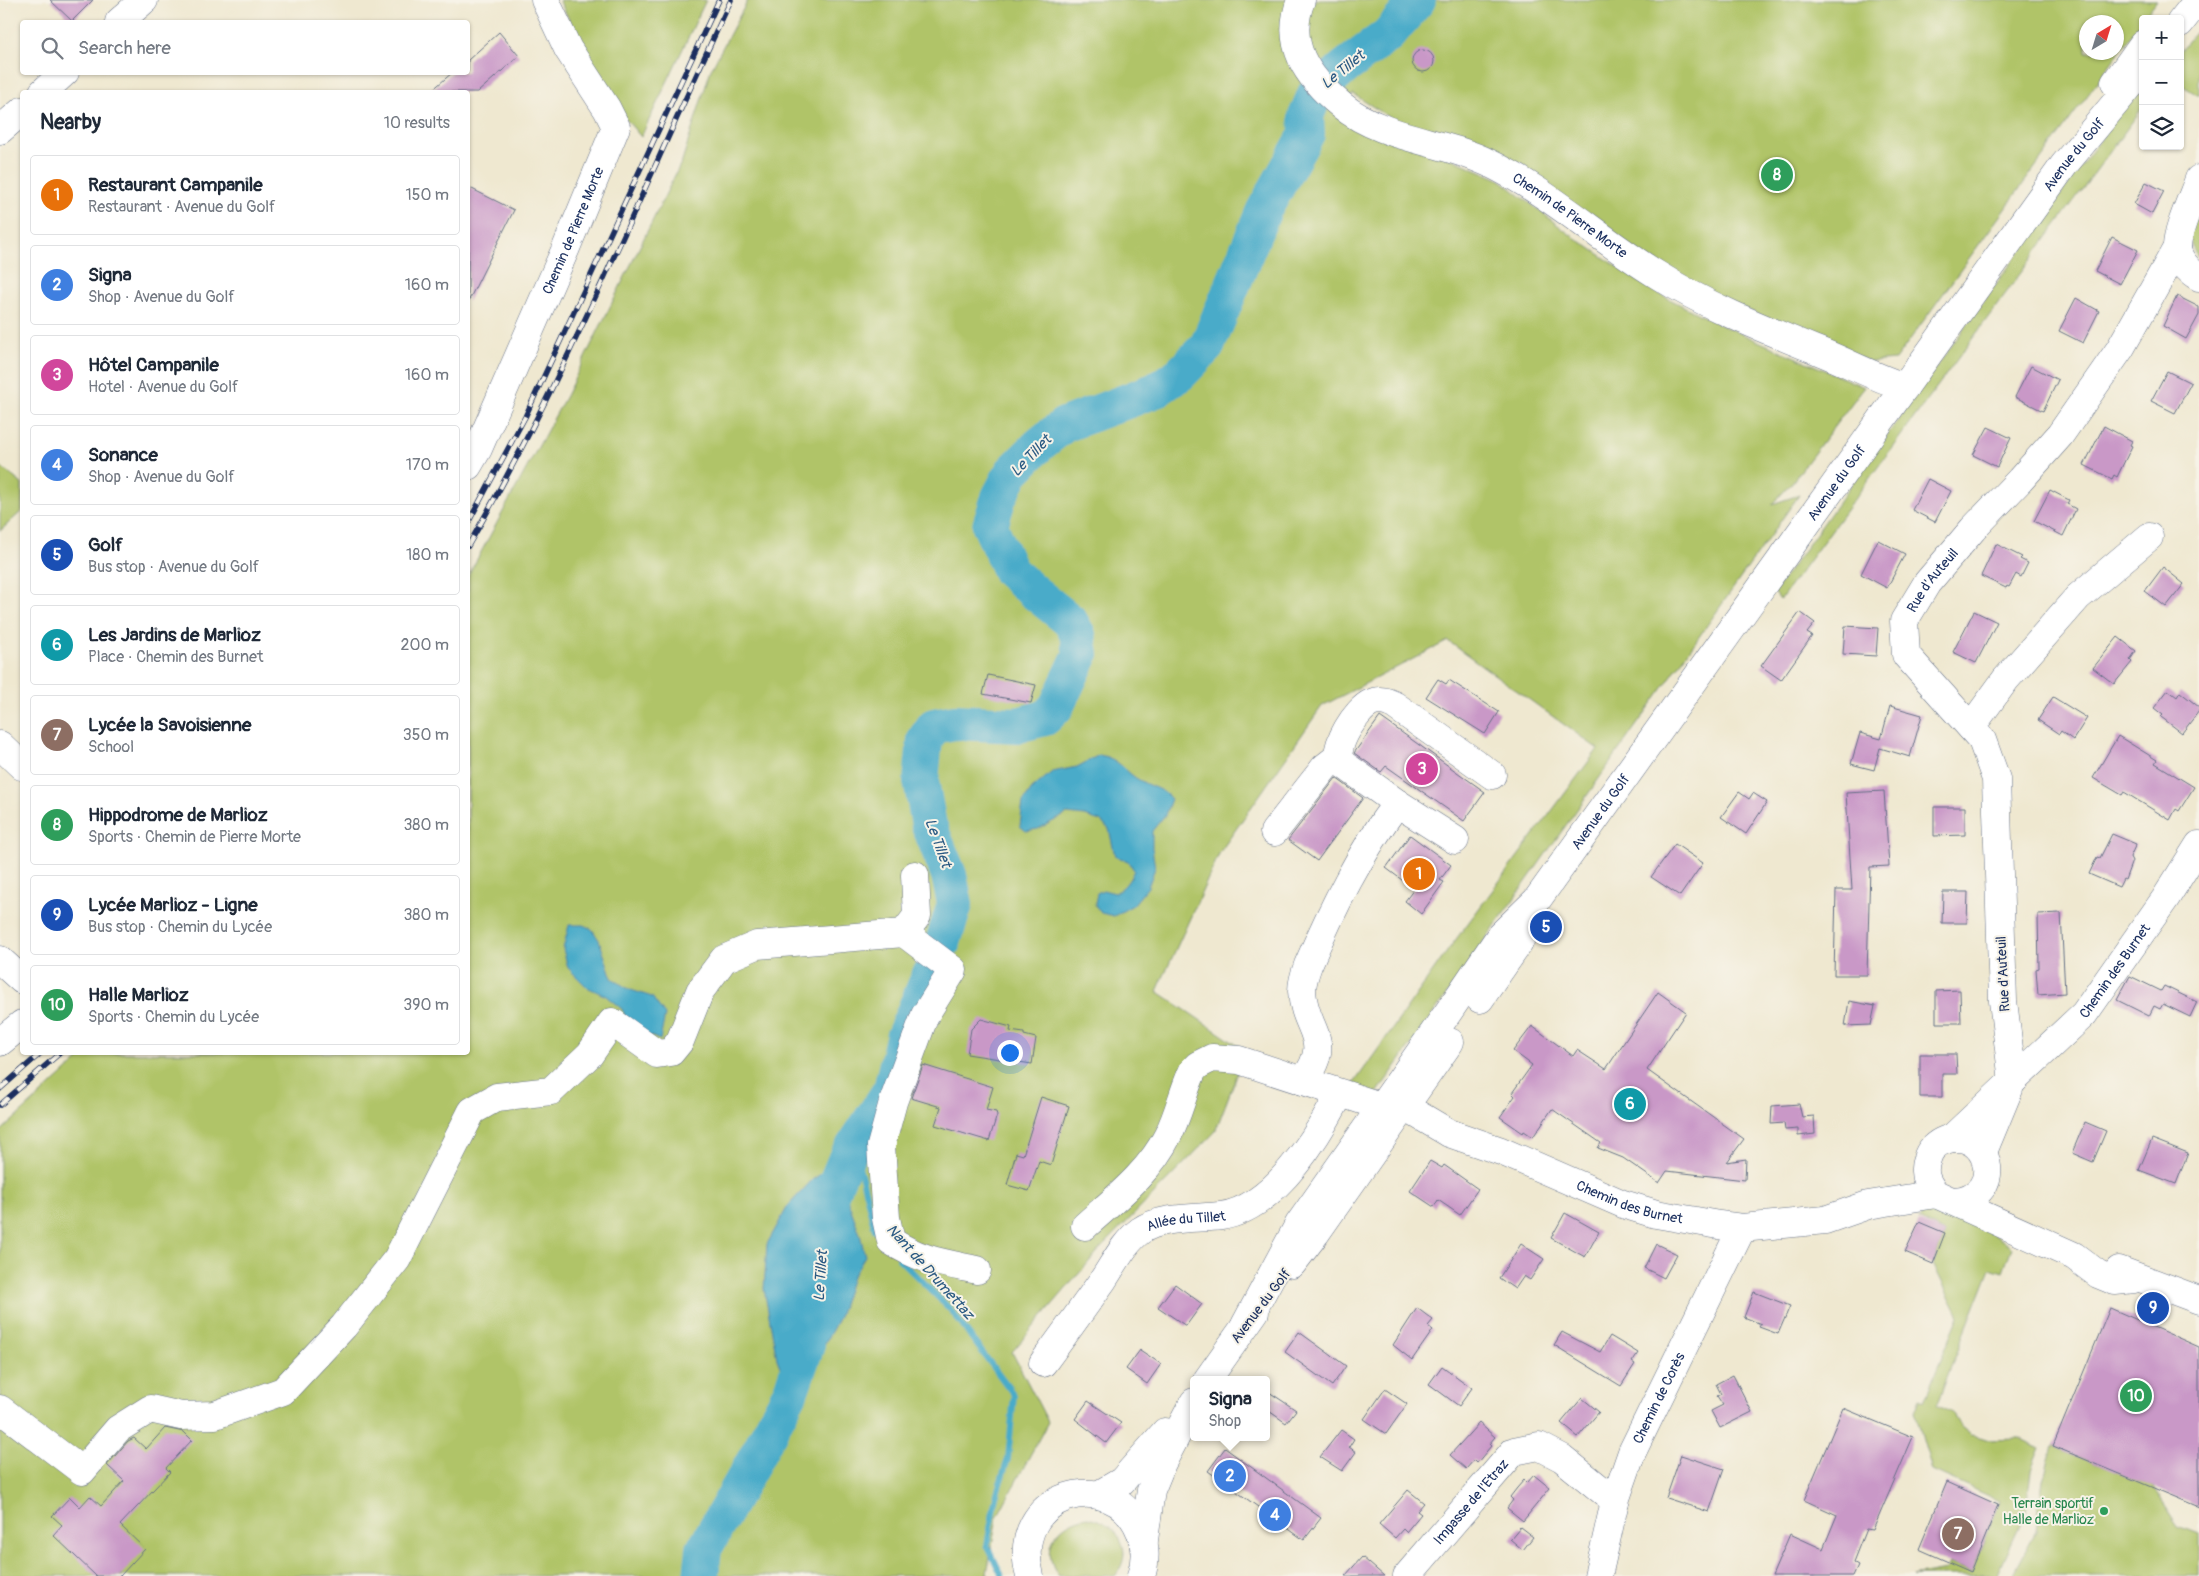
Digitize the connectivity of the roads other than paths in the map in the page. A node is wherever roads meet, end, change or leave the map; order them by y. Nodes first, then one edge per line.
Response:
1 (144, 0) edge
2 (545, 0) edge
3 (1301, 0) edge
4 (2175, 0) edge
5 (2198, 0) edge
6 (2164, 15) edge
7 (2184, 18) edge
8 (121, 20) edge
9 (2139, 50) edge
10 (62, 75) edge
11 (2139, 75) edge
12 (45, 90) edge
13 (20, 113) edge
14 (0, 130) edge
15 (2064, 165) junction
16 (2199, 180) edge
17 (2176, 248) junction
18 (2199, 277) edge
19 (1905, 388) junction
20 (470, 463) edge
21 (2149, 537) dead end
22 (1971, 727) junction
23 (0, 745) edge
24 (1338, 757) junction
25 (20, 764) edge
26 (1492, 775) dead end
27 (1397, 803) junction
28 (1274, 832) dead end
29 (1455, 840) dead end
30 (2199, 845) edge
31 (915, 875) dead end
32 (904, 933) junction
33 (0, 960) edge
34 (20, 978) edge
35 (20, 1026) edge
36 (0, 1042) edge
37 (2022, 1073) junction
38 (1303, 1081) junction
39 (1333, 1092) junction
40 (1392, 1107) junction
41 (1952, 1138) junction
42 (1983, 1152) junction
43 (1925, 1164) junction
44 (1957, 1195) junction
45 (1868, 1205) junction
46 (1085, 1226) dead end
47 (1742, 1228) junction
48 (977, 1270) dead end
49 (2199, 1300) edge
50 (1245, 1325) junction
51 (1043, 1364) dead end
52 (1210, 1376) edge
53 (1190, 1403) edge
54 (0, 1409) edge
55 (1190, 1410) edge
56 (1098, 1495) junction
57 (1615, 1501) junction
58 (1148, 1562) edge
59 (1030, 1576) edge
60 (1407, 1576) edge
61 (1598, 1576) edge

1 - 8 street
2 - 20 street, Chemin de Pierre Morte
3 - 19 street, Chemin de Pierre Morte
4 - 6 street
5 - 7 street
9 - 15 street
10 - 12 street
11 - 15 street, Avenue du Golf
13 - 14 street
15 - 19 street, Avenue du Golf
16 - 17 street, Rue d'Auteuil
17 - 18 street
17 - 22 street, Rue d'Auteuil
19 - 40 street, Avenue du Golf
21 - 22 street
22 - 37 street, Rue d'Auteuil
23 - 25 street
24 - 26 street
24 - 27 street
24 - 28 street
27 - 29 street
27 - 38 street
30 - 37 street, Chemin des Burnet
31 - 32 street
32 - 48 street
32 - 54 street
33 - 34 street
35 - 36 street
37 - 41 street, Chemin des Burnet
37 - 42 street, Chemin des Burnet
38 - 39 street, Chemin des Burnet
38 - 46 street, Chemin des Burnet
39 - 40 street, Chemin des Burnet
39 - 51 street, Allée du Tillet
40 - 47 street, Chemin des Burnet
40 - 50 street
40 - 50 street, Avenue du Golf
41 - 42 street
41 - 43 street
42 - 44 street
43 - 44 street
43 - 45 street, Chemin des Burnet
44 - 45 street, Chemin des Burnet
44 - 49 street
45 - 47 street, Chemin des Burnet
47 - 57 street, Chemin de Corès
50 - 52 street, Avenue du Golf
53 - 56 street
55 - 58 street
56 - 58 street
56 - 59 street
57 - 60 street, Impasse de l'Etraz
57 - 61 street, Chemin de Corès

